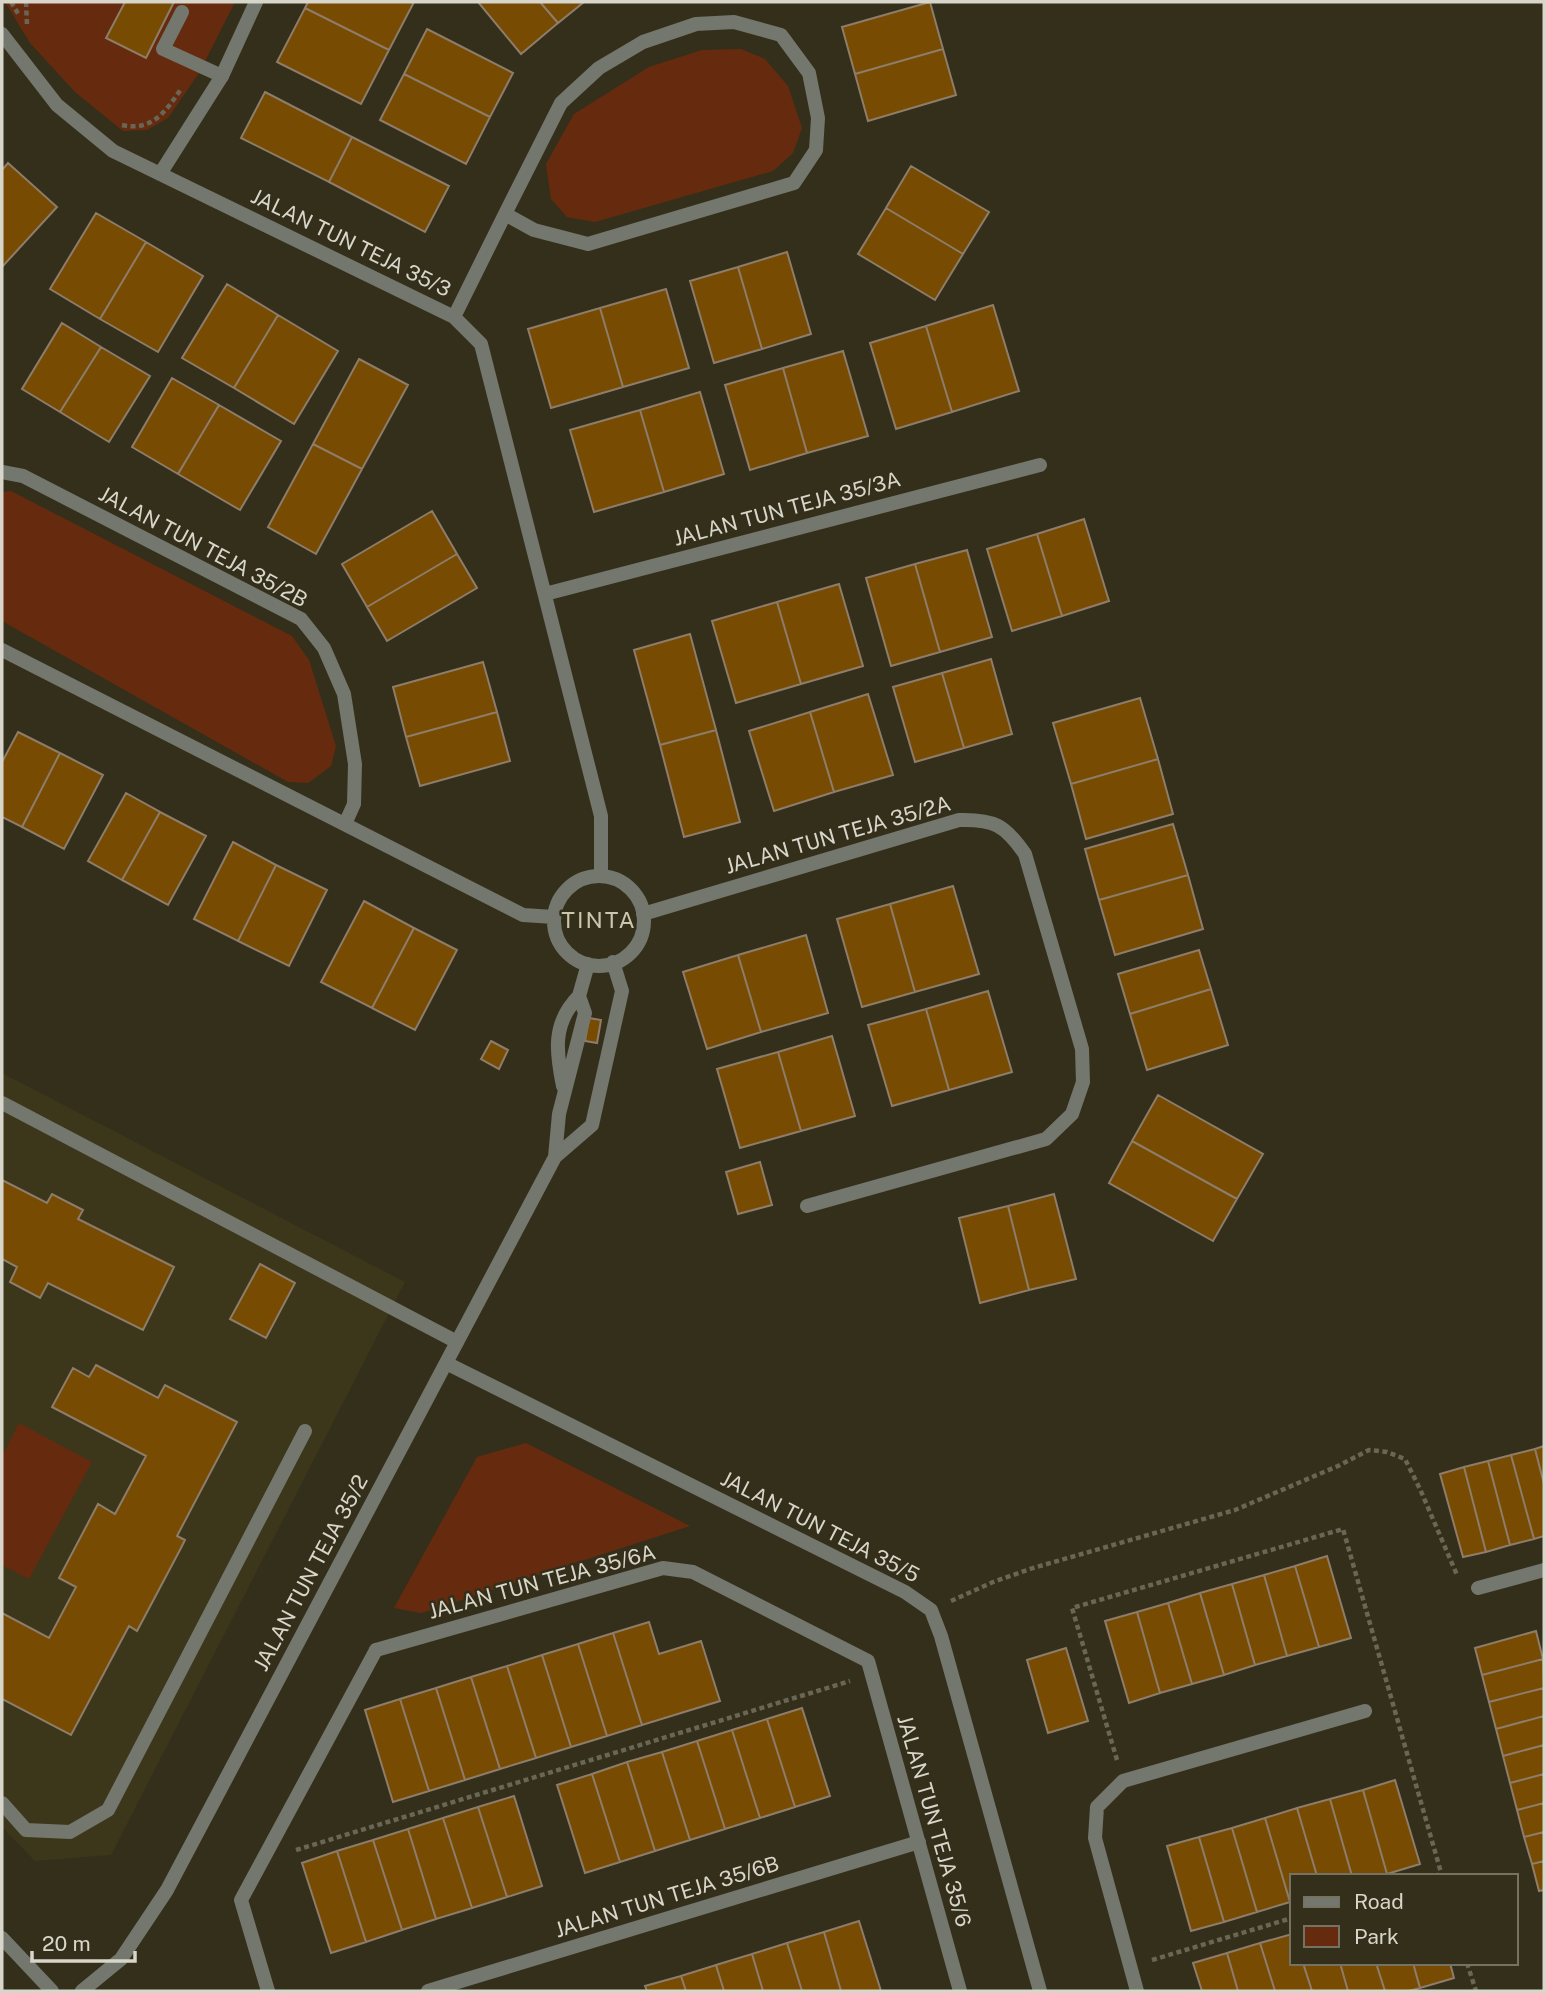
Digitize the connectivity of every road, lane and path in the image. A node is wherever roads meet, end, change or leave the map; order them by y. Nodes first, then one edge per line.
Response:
1 (11, 2) edge
2 (26, 2) edge
3 (256, 2) edge
4 (182, 12) dead end
5 (2, 34) edge
6 (198, 65) junction
7 (222, 76) junction
8 (114, 118) dead end
9 (160, 174) junction
10 (505, 214) junction
11 (454, 317) junction
12 (1041, 465) dead end
13 (2, 472) edge
14 (545, 594) junction
15 (2, 650) edge
16 (345, 824) junction
17 (601, 876) junction
18 (643, 914) junction
19 (554, 917) junction
20 (613, 962) junction
21 (588, 964) junction
22 (2, 1103) edge
23 (555, 1157) junction
24 (807, 1206) dead end
25 (457, 1342) junction
26 (446, 1363) junction
27 (305, 1431) dead end
28 (1544, 1570) edge
29 (1478, 1588) joint
30 (931, 1610) junction
31 (870, 1668) junction
32 (1365, 1711) dead end
33 (1123, 1781) junction
34 (2, 1803) edge
35 (919, 1842) junction
36 (262, 1861) junction
37 (1442, 1874) edge
38 (1290, 1919) edge
39 (2, 1938) edge
40 (1469, 1965) edge
41 (1130, 1966) junction
42 (52, 1991) edge
43 (82, 1991) edge
44 (268, 1991) edge
45 (428, 1991) edge
46 (960, 1991) edge
47 (1040, 1991) edge
48 (1137, 1991) edge
49 (1476, 1991) edge

1 - 2 path
3 - 7 street
4 - 6 street
5 - 9 street, JALAN TUN TEJA 35/3
6 - 7 street
6 - 8 path
7 - 9 street
9 - 11 street, JALAN TUN TEJA 35/3
10 - 10 street
10 - 11 street
11 - 14 street, JALAN TUN TEJA 35/3
12 - 14 street, JALAN TUN TEJA 35/3A
13 - 16 street, JALAN TUN TEJA 35/2B
14 - 17 street, JALAN TUN TEJA 35/3
15 - 16 street
16 - 19 street
17 - 18 street
17 - 19 street
18 - 20 street
18 - 24 street, JALAN TUN TEJA 35/2A
19 - 21 street
20 - 21 street
20 - 23 street, JALAN TUN TEJA 35/2
21 - 23 street, JALAN TUN TEJA 35/2
22 - 25 street
23 - 25 street, JALAN TUN TEJA 35/2
25 - 26 street, JALAN TUN TEJA 35/2
26 - 30 street, JALAN TUN TEJA 35/5
26 - 43 street, JALAN TUN TEJA 35/2
27 - 34 street
28 - 29 street
29 - 30 path
30 - 47 street, JALAN TUN TEJA 35/5
31 - 35 street, JALAN TUN TEJA 35/6
31 - 36 path
31 - 36 street, JALAN TUN TEJA 35/6A
32 - 33 street
33 - 37 path
33 - 41 street
35 - 45 street, JALAN TUN TEJA 35/6B
35 - 46 street, JALAN TUN TEJA 35/6
36 - 44 street
38 - 41 path
39 - 42 street
40 - 49 path
41 - 48 street

